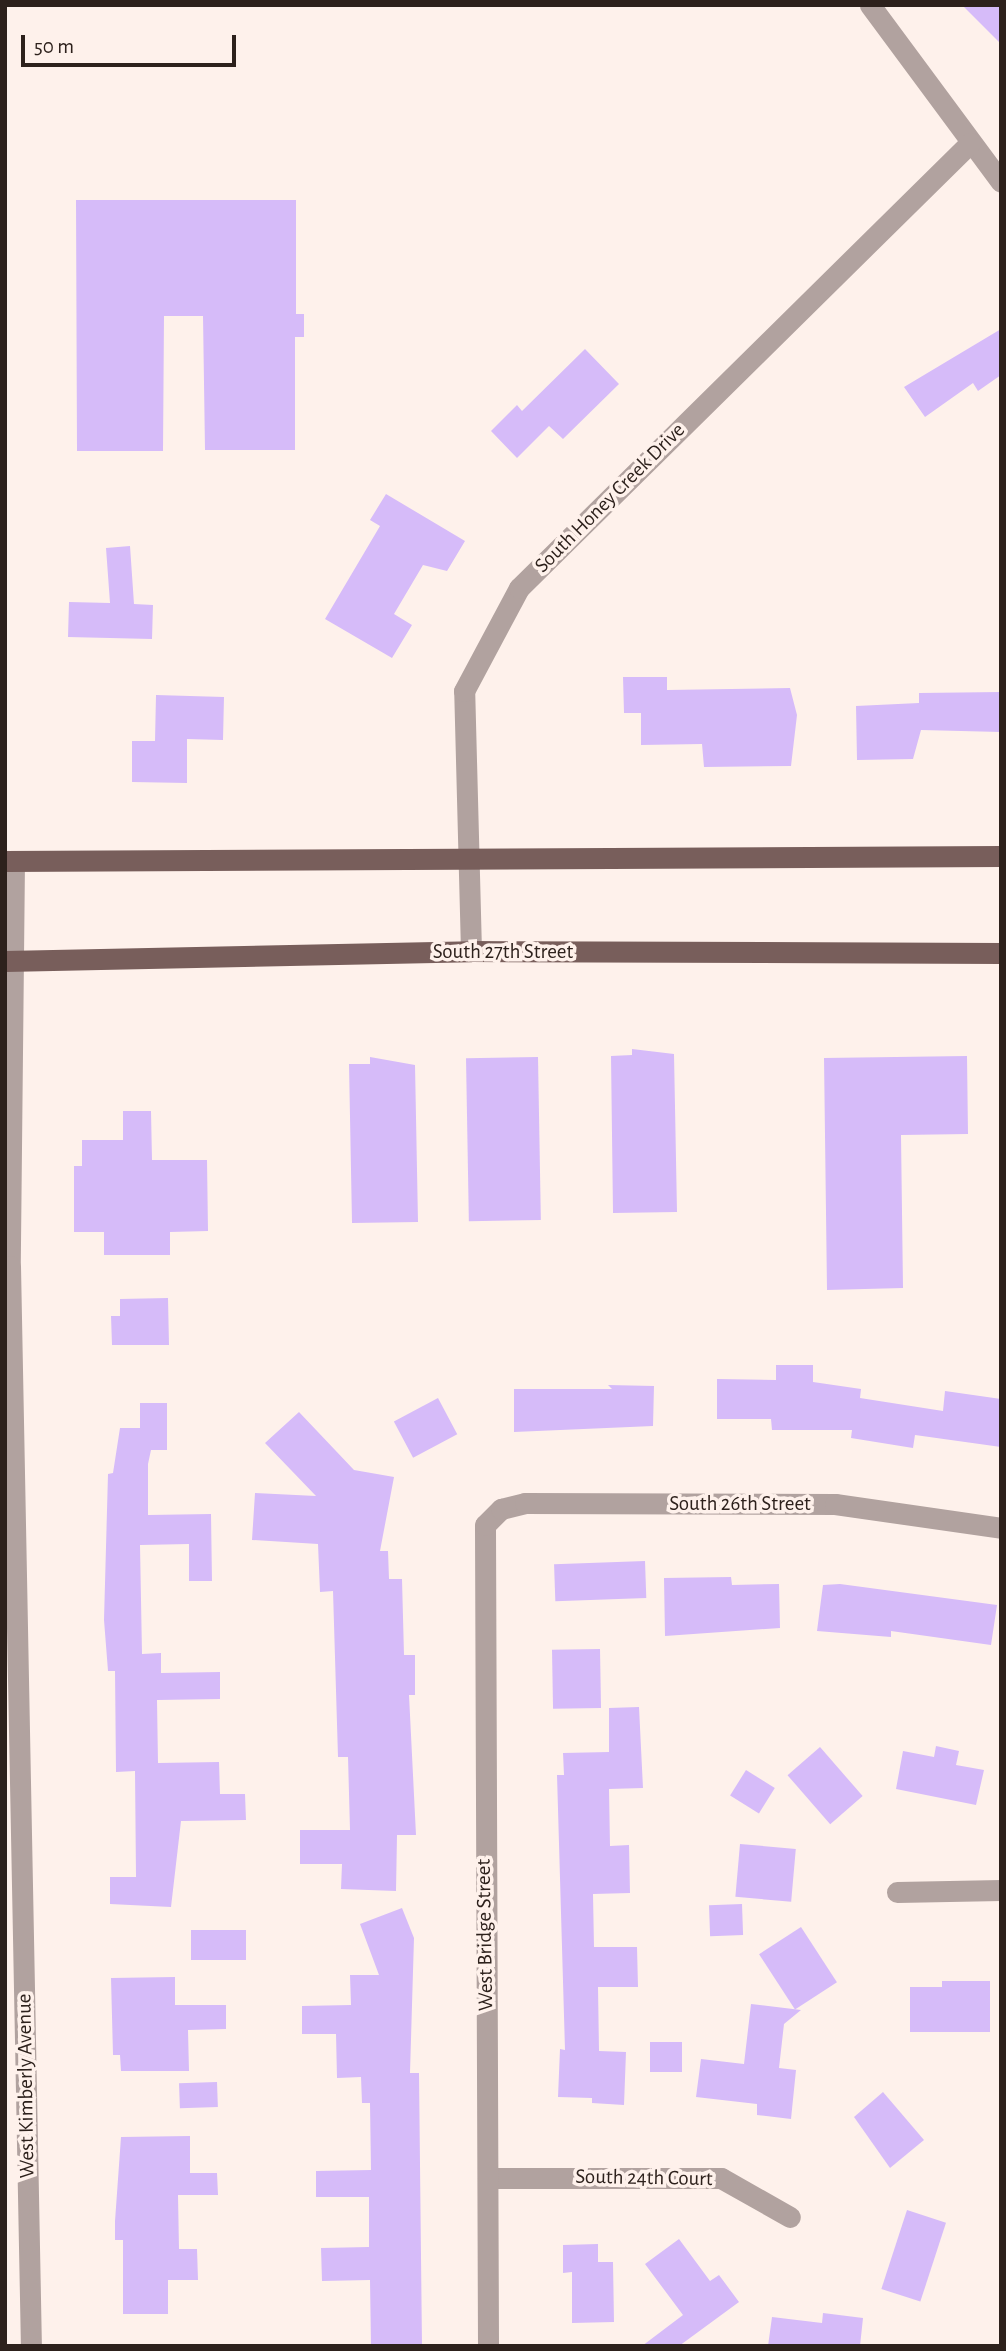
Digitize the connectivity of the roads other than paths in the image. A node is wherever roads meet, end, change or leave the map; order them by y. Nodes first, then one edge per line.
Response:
1 (870, 5) edge
2 (970, 143) junction
3 (1001, 182) edge
4 (466, 855) junction
5 (1001, 856) edge
6 (10, 861) edge
7 (471, 951) junction
8 (1001, 953) edge
9 (10, 961) edge
10 (485, 1525) joint
11 (1001, 1528) edge
12 (1001, 1891) edge
13 (897, 1892) dead end
14 (488, 2178) junction
15 (790, 2217) dead end
16 (31, 2346) edge
17 (488, 2346) edge

1 - 2 street
2 - 3 street
2 - 4 street, South Honey Creek Drive
4 - 5 main road
4 - 6 main road
4 - 7 street, South Honey Creek Drive
6 - 9 street, West Kimberly Avenue
7 - 8 main road, South 27th Street
7 - 9 main road, South 27th Street
9 - 16 street, West Kimberly Avenue
10 - 11 street, South 26th Street
10 - 14 street, West Bridge Street
12 - 13 street
14 - 15 street, South 24th Court
14 - 17 street, West Bridge Street

